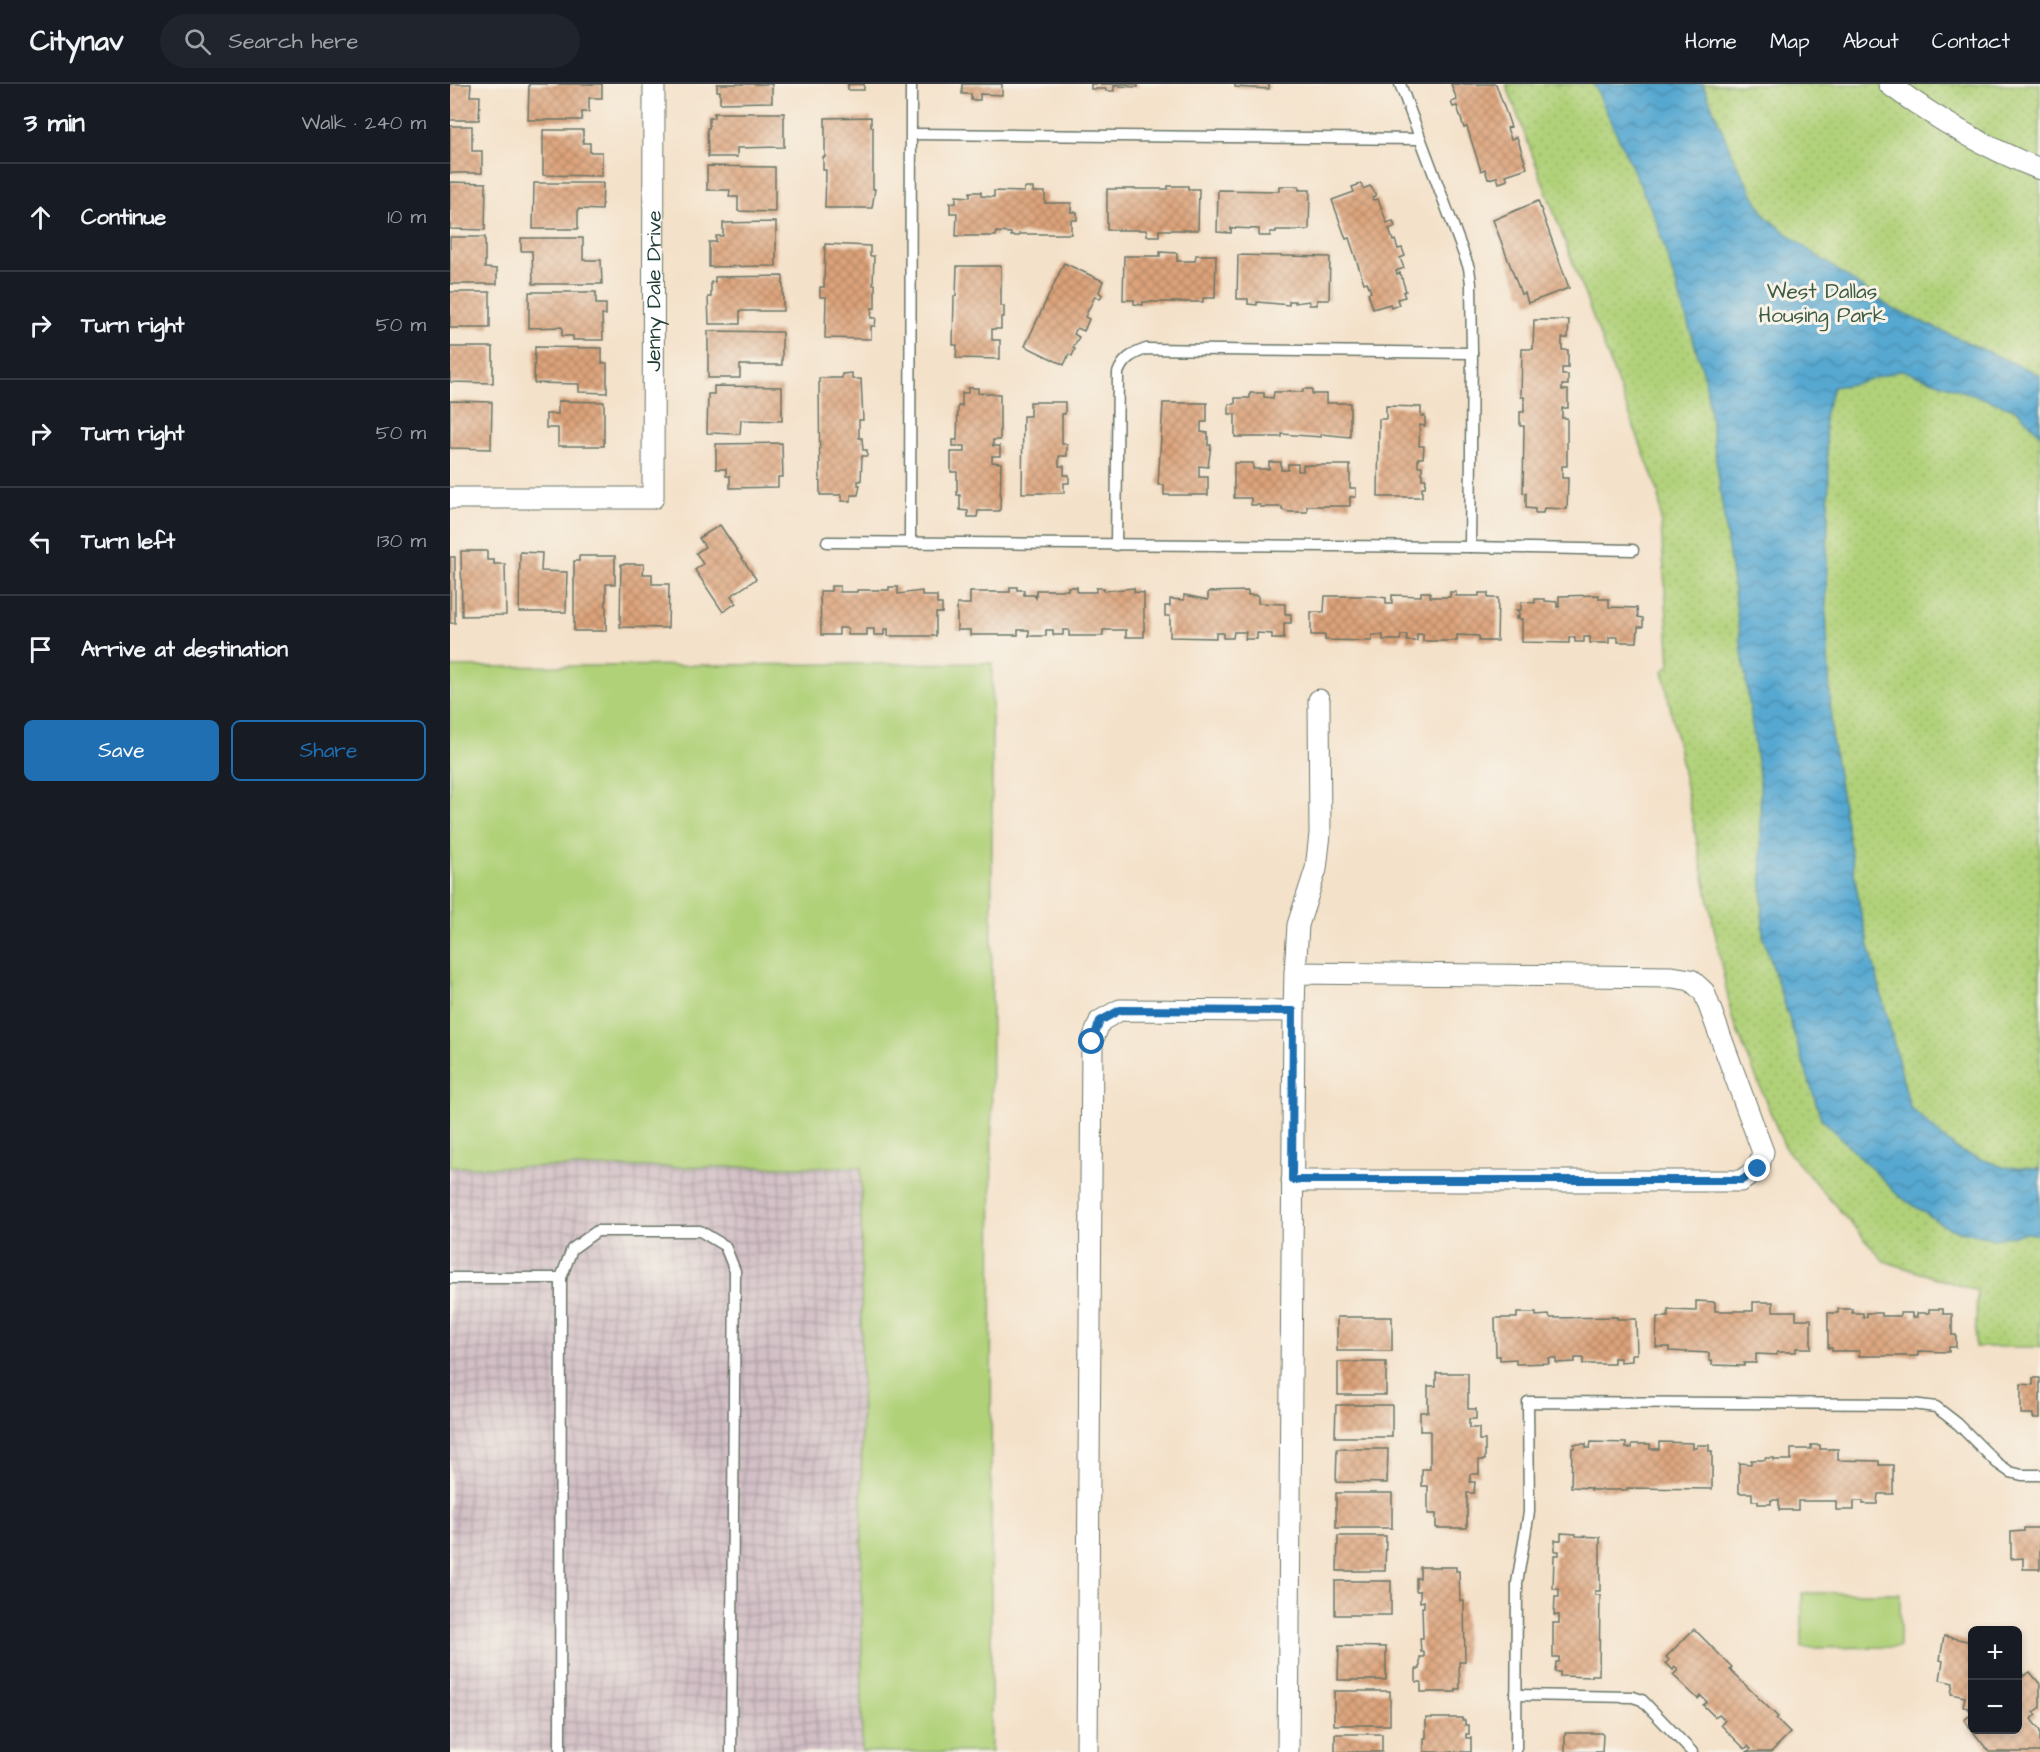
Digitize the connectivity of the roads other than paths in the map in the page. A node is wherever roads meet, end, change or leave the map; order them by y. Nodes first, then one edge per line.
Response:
1 (654, 84) edge
2 (911, 84) edge
3 (1400, 84) edge
4 (1889, 84) edge
5 (912, 134) junction
6 (1419, 139) junction
7 (2040, 169) edge
8 (1472, 353) junction
9 (450, 498) edge
10 (827, 542) dead end
11 (910, 543) junction
12 (1116, 545) junction
13 (1470, 547) junction
14 (1633, 550) dead end
15 (1319, 700) dead end
16 (1295, 973) junction
17 (1293, 1011) junction
18 (1292, 1180) junction
19 (450, 1278) edge
20 (561, 1278) junction
21 (2040, 1475) edge
22 (1515, 1695) junction
23 (560, 1752) edge
24 (731, 1752) edge
25 (1087, 1752) edge
26 (1288, 1752) edge
27 (1516, 1752) edge
28 (1692, 1752) edge

1 - 9 street, Jenny Dale Drive
2 - 5 lane
3 - 6 lane
4 - 7 street
5 - 6 lane
5 - 11 lane
6 - 8 lane
8 - 12 lane
8 - 13 lane
10 - 11 lane
11 - 12 lane
12 - 13 lane
13 - 14 lane
15 - 16 street
16 - 17 street
16 - 18 street
17 - 18 street
17 - 25 street
18 - 26 street
19 - 20 lane
20 - 23 lane
20 - 24 lane
21 - 22 lane
22 - 27 lane
22 - 28 lane

